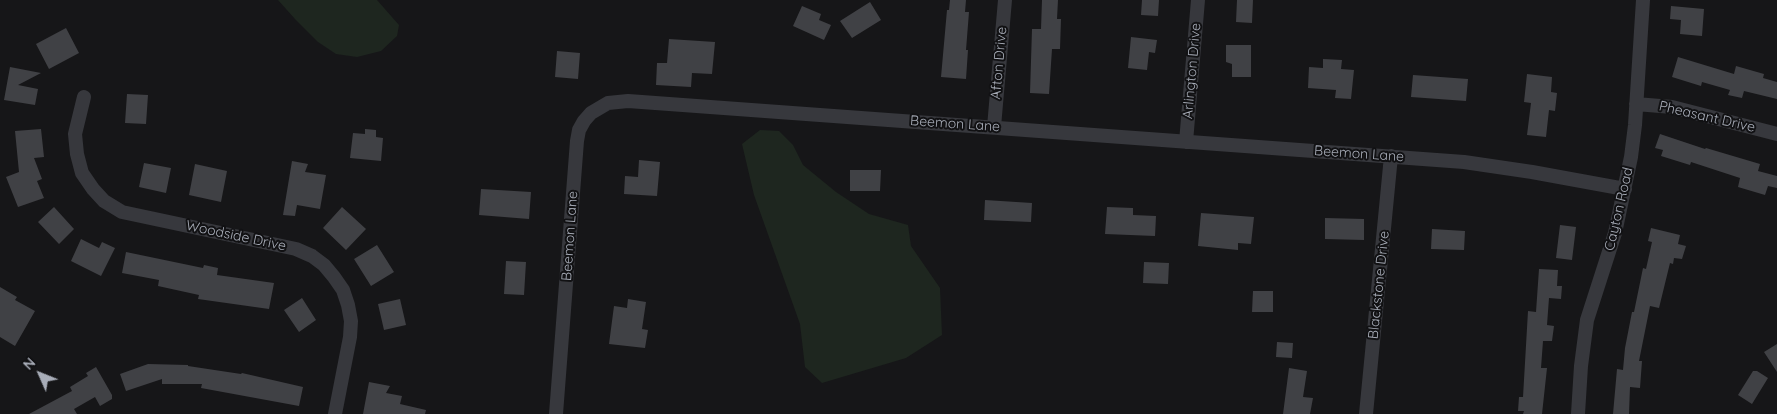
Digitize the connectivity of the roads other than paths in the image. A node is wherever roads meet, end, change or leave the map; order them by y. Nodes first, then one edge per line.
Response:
1 (1005, 0) edge
2 (1198, 0) edge
3 (1643, 0) edge
4 (84, 97) dead end
5 (1636, 104) junction
6 (994, 127) junction
7 (1777, 134) edge
8 (1186, 142) junction
9 (1391, 156) junction
10 (1625, 188) junction
11 (335, 414) edge
12 (556, 414) edge
13 (1366, 414) edge
14 (1578, 414) edge

1 - 6 street, Afton Drive
2 - 8 street, Arlington Drive
3 - 5 street, Cayton Road
4 - 11 street, Woodside Drive
5 - 7 street, Pheasant Drive
5 - 10 street, Cayton Road
6 - 8 street, Beemon Lane
6 - 12 street, Beemon Lane
8 - 9 street, Beemon Lane
9 - 10 street, Beemon Lane
9 - 13 street, Blackstone Drive
10 - 14 street, Cayton Road

